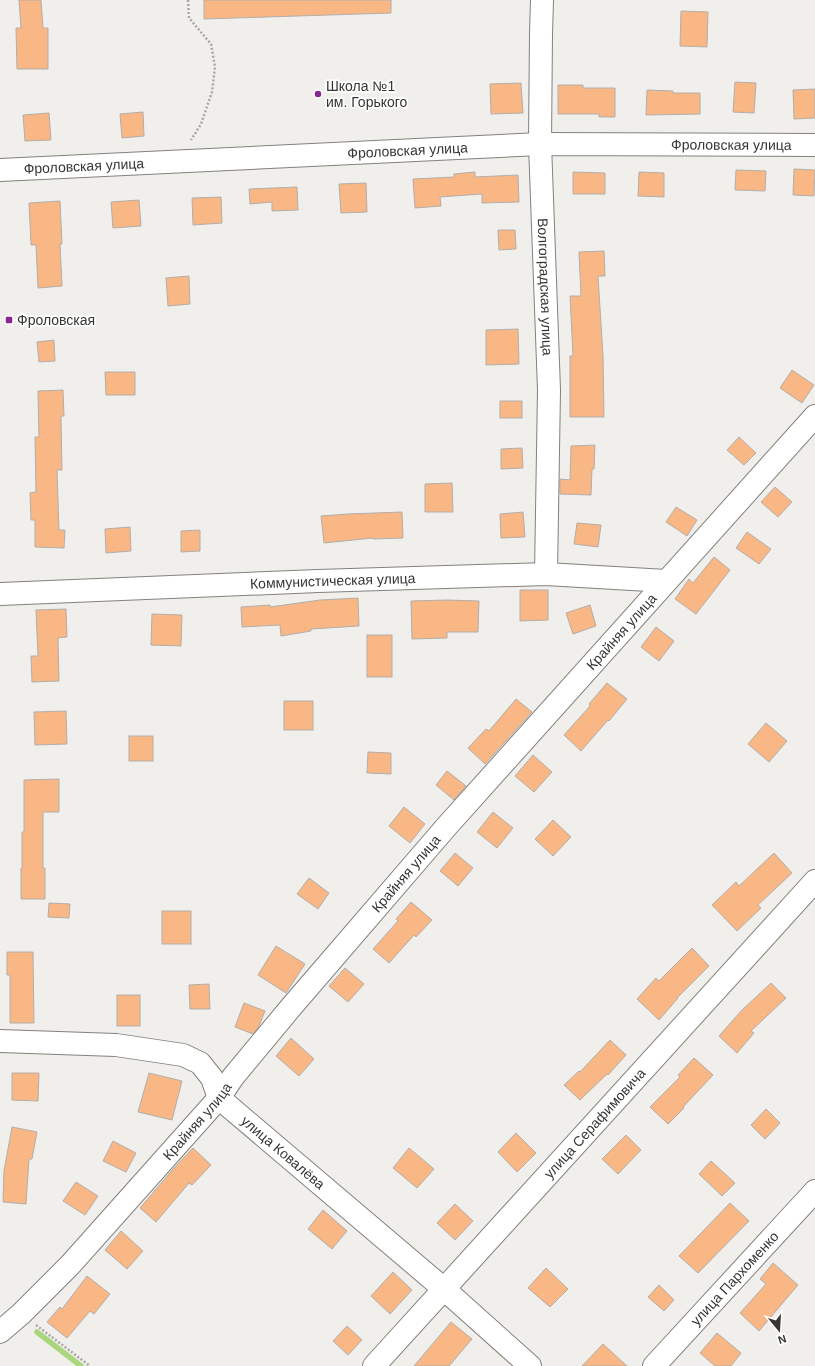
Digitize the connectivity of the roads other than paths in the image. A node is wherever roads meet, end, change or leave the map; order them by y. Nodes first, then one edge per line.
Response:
1 (542, 0) edge
2 (540, 144) junction
3 (815, 145) edge
4 (0, 170) edge
5 (815, 416) edge
6 (546, 574) junction
7 (666, 581) junction
8 (0, 594) edge
9 (815, 881) edge
10 (0, 1041) edge
11 (219, 1098) junction
12 (815, 1191) edge
13 (444, 1289) junction
14 (0, 1332) edge
15 (374, 1366) edge
16 (530, 1366) edge
17 (654, 1366) edge

1 - 2 street, Волгоградская улица
2 - 3 street, Фроловская улица
2 - 4 street, Фроловская улица
2 - 6 street, Волгоградская улица
5 - 7 street, Крайняя улица
6 - 7 street, Коммунистическая улица
6 - 8 street, Коммунистическая улица
7 - 11 street, Крайняя улица
9 - 13 street, улица Серафимовича
10 - 11 street
11 - 13 street, улица Ковалёва
11 - 14 street, Крайняя улица
12 - 17 street, улица Пархоменко
13 - 15 street, улица Серафимовича
13 - 16 street, улица Ковалёва

